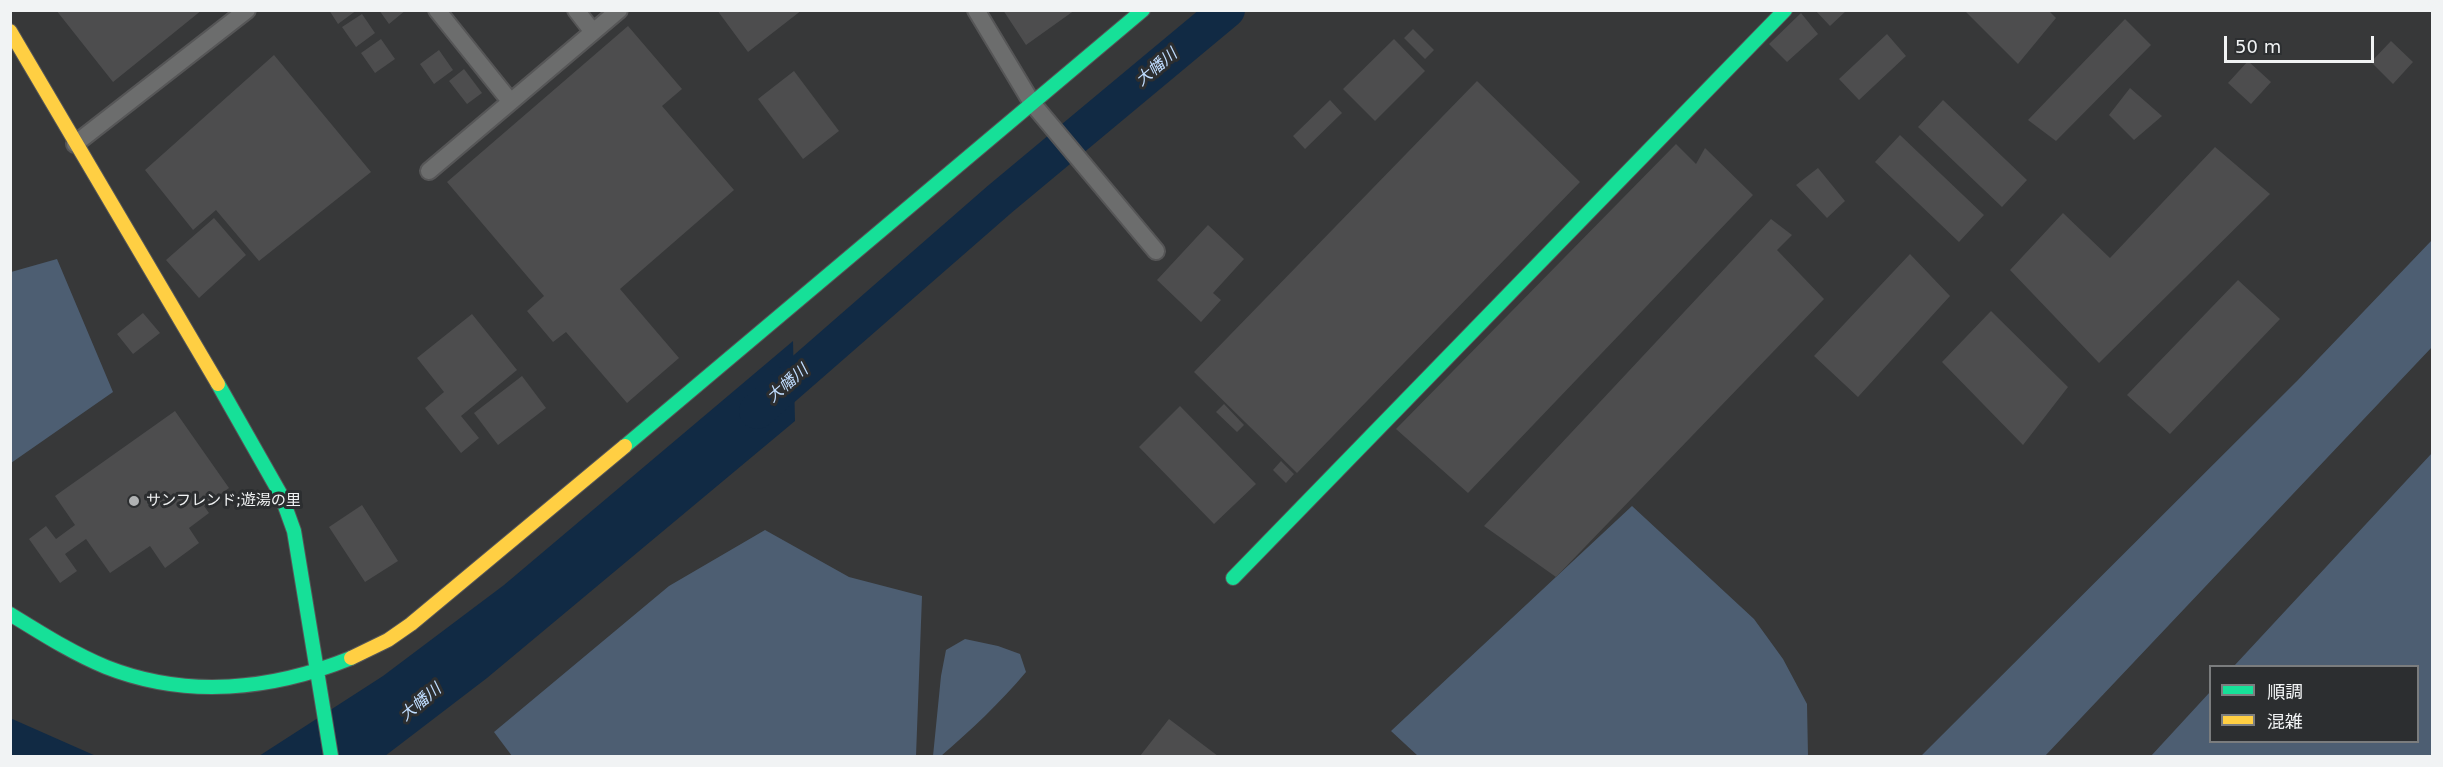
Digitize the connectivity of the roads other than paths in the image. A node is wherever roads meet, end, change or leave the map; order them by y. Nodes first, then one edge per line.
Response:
1 (247, 10) edge
2 (437, 10) edge
3 (576, 10) edge
4 (619, 10) edge
5 (976, 10) edge
6 (1143, 10) edge
7 (1785, 10) edge
8 (10, 31) edge
9 (593, 32) junction
10 (510, 101) junction
11 (1032, 103) junction
12 (75, 144) junction
13 (429, 171) dead end
14 (1156, 251) dead end
15 (1233, 578) dead end
16 (10, 614) edge
17 (317, 674) junction
18 (331, 756) edge

1 - 12 street
2 - 10 street
3 - 9 street
4 - 9 street
5 - 11 street
6 - 11 street
7 - 15 street
8 - 12 street
9 - 10 street
10 - 13 street
11 - 14 street
11 - 17 street
12 - 17 street
16 - 17 street
17 - 18 street

